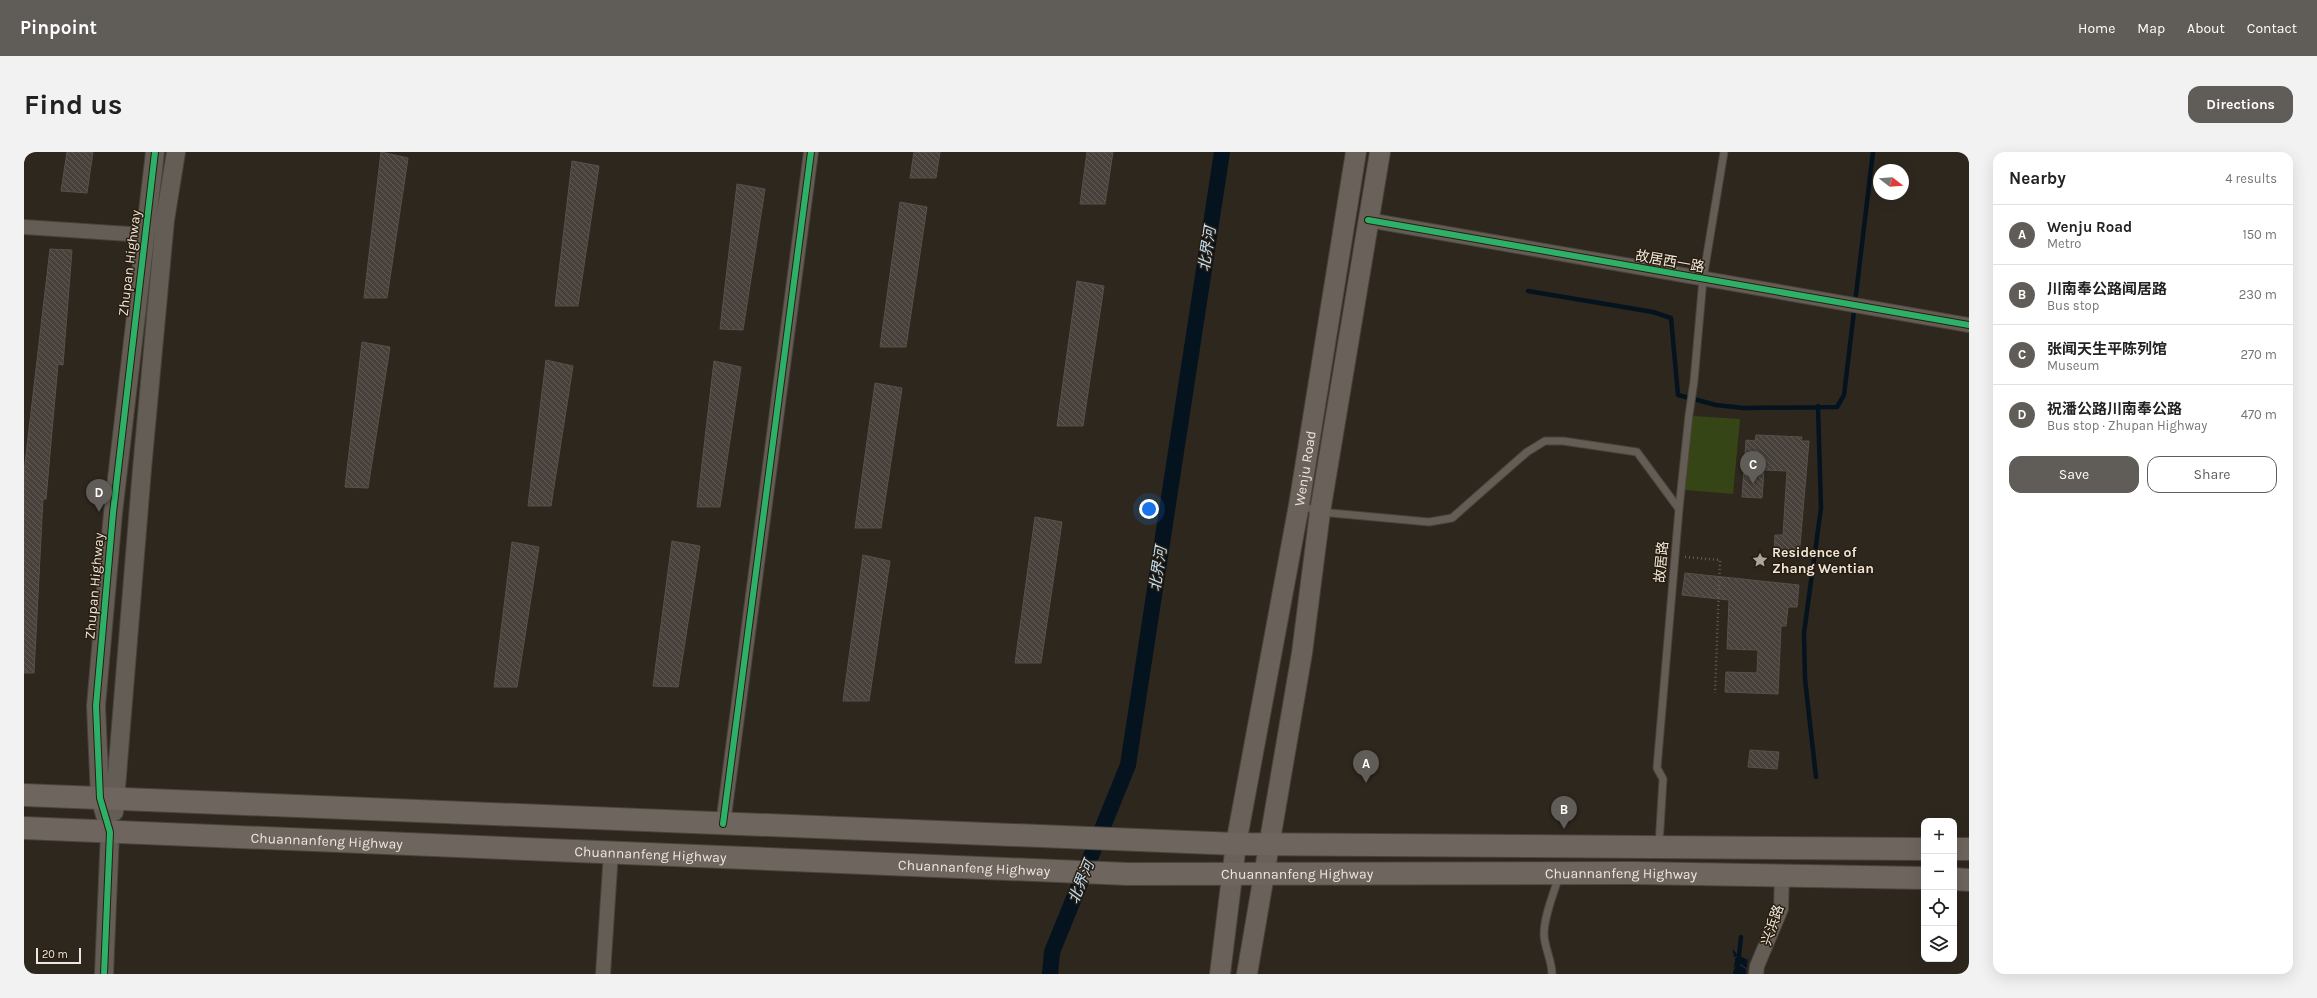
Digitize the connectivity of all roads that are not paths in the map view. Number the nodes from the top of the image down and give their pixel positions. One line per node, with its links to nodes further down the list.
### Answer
1 (155, 152): 9 (street, Zhupan Highway)
2 (176, 152): 16 (street)
3 (811, 152): 17 (street)
4 (1356, 152): 12 (main road, Wenju Road)
5 (1380, 152): 7 (main road)
6 (1724, 152): 10 (lane, 故居路)
7 (1368, 220): 10 (street, 故居西一路); 14 (main road)
8 (24, 227): 9 (street)
9 (144, 235): 16 (street, Zhupan Highway)
10 (1703, 280): 11 (street, 故居西一路); 13 (lane, 故居路)
11 (1969, 325)
12 (1299, 505): 14 (lane); 20 (main road, Wenju Road)
13 (1678, 510): 14 (lane); 22 (lane, 故居路)
14 (1320, 512): 21 (main road)
15 (24, 795): 16 (main road, Chuannanfeng Highway)
16 (108, 798): 17 (main road, Chuannanfeng Highway); 19 (street)
17 (723, 824): 20 (main road, Chuannanfeng Highway)
18 (24, 828): 19 (main road, Chuannanfeng Highway)
19 (110, 832): 26 (main road, Chuannanfeng Highway); 34 (street)
20 (1236, 844): 21 (main road, Chuannanfeng Highway); 27 (main road, Wenju Road)
21 (1271, 844): 22 (main road, Chuannanfeng Highway); 28 (main road)
22 (1659, 847): 23 (main road, Chuannanfeng Highway)
23 (1921, 849)
24 (1957, 849): 25 (main road)
25 (1969, 849)
26 (611, 852): 27 (main road, Chuannanfeng Highway); 35 (street)
27 (1234, 873): 28 (main road, Chuannanfeng Highway); 36 (main road, Wenju Road)
28 (1264, 873): 29 (main road, Chuannanfeng Highway); 37 (main road)
29 (1560, 873): 30 (main road, Chuannanfeng Highway); 38 (lane)
30 (1782, 875): 31 (main road, Chuannanfeng Highway); 39 (street, 兴浜路)
31 (1921, 878)
32 (1957, 879): 33 (main road)
33 (1969, 880)
34 (104, 974)
35 (603, 974)
36 (1220, 974)
37 (1247, 974)
38 (1552, 974)
39 (1756, 974)

